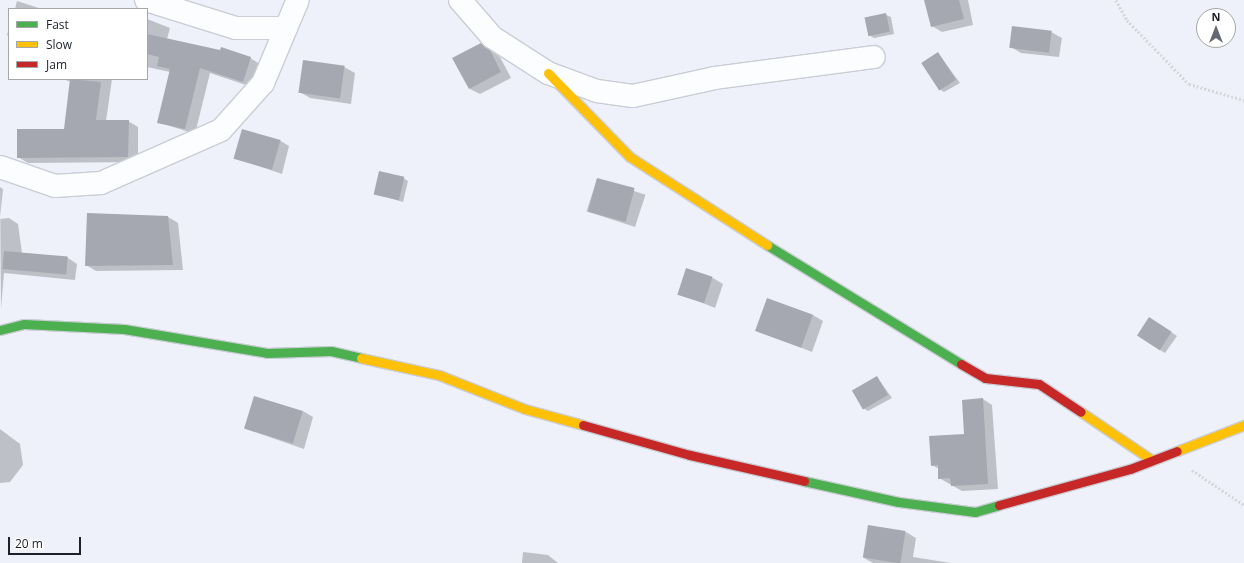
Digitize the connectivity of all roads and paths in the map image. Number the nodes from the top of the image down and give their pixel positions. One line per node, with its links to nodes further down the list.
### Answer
1 (146, 0): 5 (street)
2 (298, 0): 5 (street)
3 (460, 0): 7 (street)
4 (1116, 0): 8 (path)
5 (286, 28): 9 (street)
6 (874, 57): 7 (street)
7 (548, 73): 13 (street)
8 (1244, 100)
9 (0, 168)
10 (0, 330): 13 (street)
11 (1244, 425): 12 (street)
12 (1169, 454): 13 (street); 14 (path)
13 (1152, 460)
14 (1244, 505)

